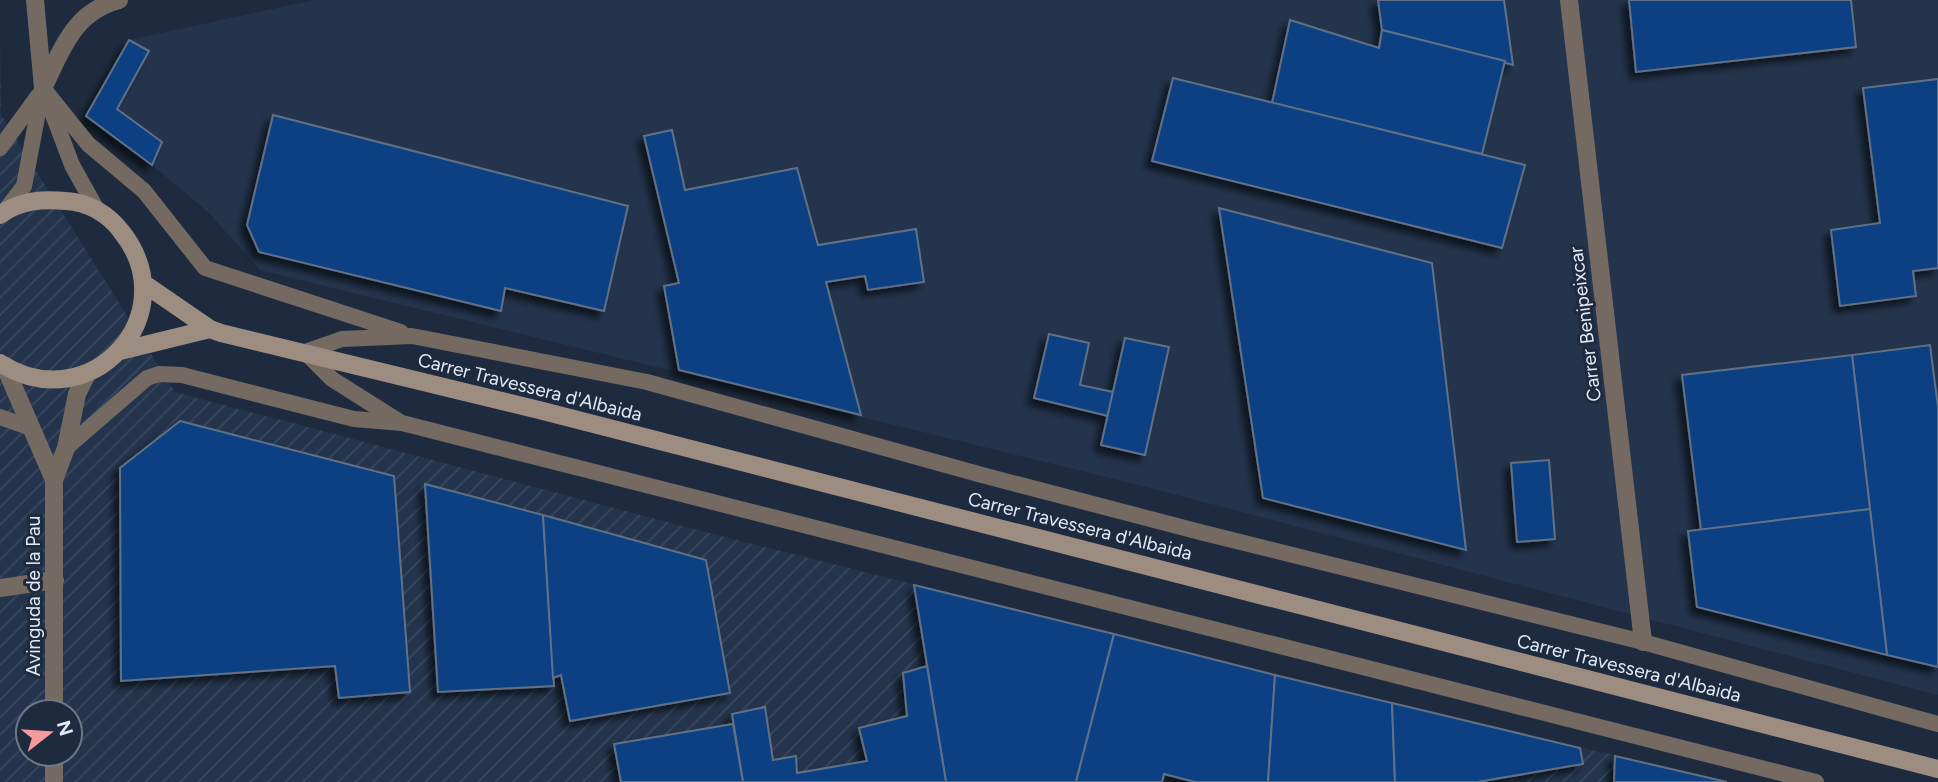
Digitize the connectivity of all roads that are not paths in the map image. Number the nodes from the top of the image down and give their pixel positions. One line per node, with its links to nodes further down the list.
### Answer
1 (35, 0): 4 (street)
2 (119, 0): 4 (street)
3 (1569, 0): 22 (street, Carrer Benipeixcar)
4 (43, 88): 5 (lane); 6 (lane); 7 (lane); 10 (lane)
5 (0, 148)
6 (97, 210): 7 (main road); 8 (main road)
7 (2, 213)
8 (143, 283): 9 (main road, Carrer Travessera d'Albaida); 11 (main road)
9 (209, 329): 11 (main road, Carrer Travessera d'Albaida); 12 (main road, Carrer Travessera d'Albaida)
10 (412, 336): 12 (lane); 22 (lane)
11 (120, 351): 14 (main road)
12 (304, 352): 16 (lane); 25 (main road, Carrer Travessera d'Albaida)
13 (3, 365): 14 (main road); 17 (street, Avinguda de la Pau)
14 (87, 374): 18 (street, Avinguda de la Pau)
15 (0, 418): 17 (lane)
16 (402, 423): 18 (lane); 26 (lane)
17 (31, 428): 19 (street, Avinguda de la Pau)
18 (66, 448): 19 (street, Avinguda de la Pau)
19 (54, 480): 20 (street, Avinguda de la Pau)
20 (55, 580): 21 (street); 23 (street, Avinguda de la Pau)
21 (0, 588)
22 (1643, 642): 24 (lane)
23 (54, 698)
24 (1938, 724)
25 (1938, 769)
26 (1816, 782)

